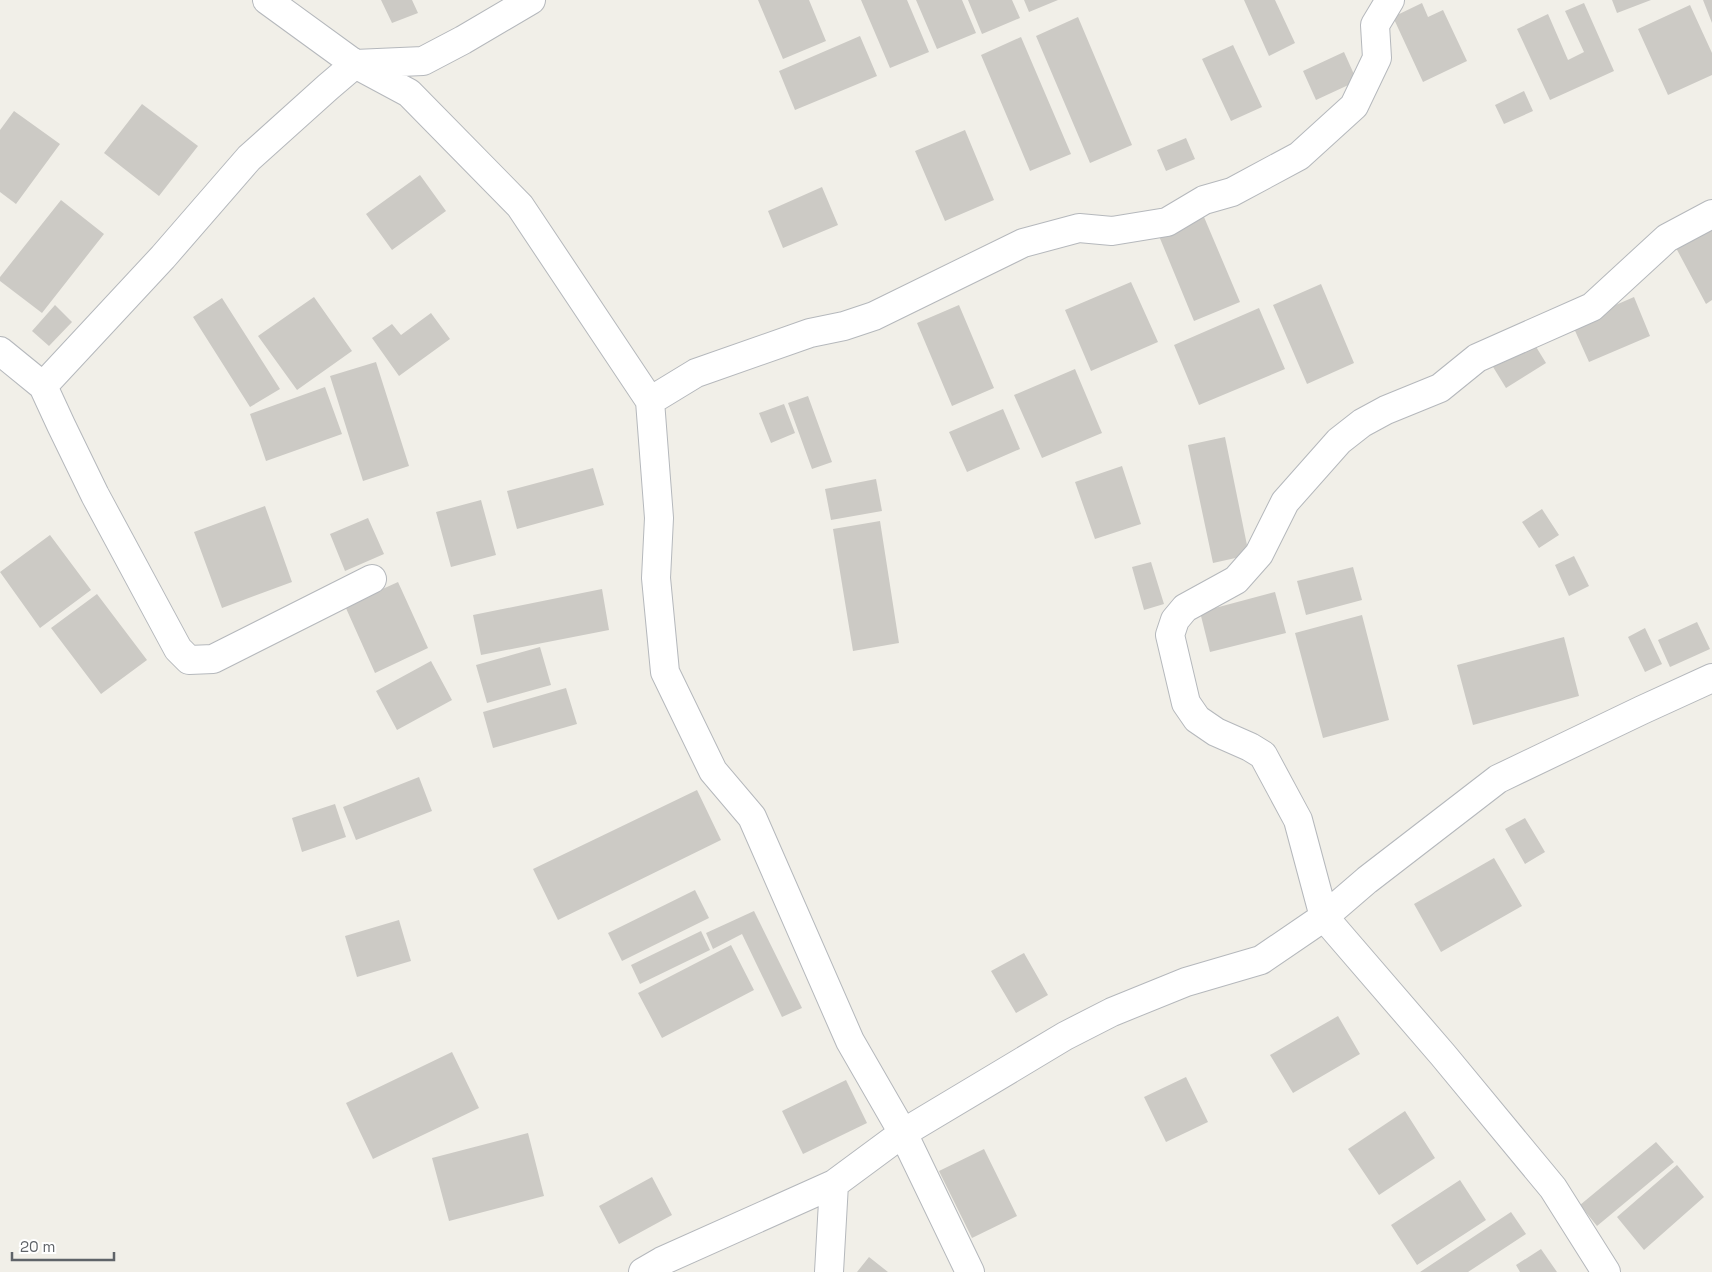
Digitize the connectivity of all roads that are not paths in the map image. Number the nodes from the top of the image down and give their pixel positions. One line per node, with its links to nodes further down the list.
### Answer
1 (267, 0): 4 (street)
2 (531, 0): 4 (street)
3 (1390, 0): 8 (street)
4 (355, 64): 7 (street); 8 (street)
5 (1712, 214): 11 (street)
6 (0, 351): 7 (street)
7 (44, 386): 9 (street)
8 (650, 401): 12 (street)
9 (372, 579)
10 (1712, 678): 11 (street)
11 (1324, 917): 12 (street); 17 (street)
12 (903, 1133): 13 (street); 16 (street)
13 (834, 1184): 14 (street); 15 (street)
14 (643, 1272)
15 (829, 1272)
16 (970, 1272)
17 (1606, 1272)

